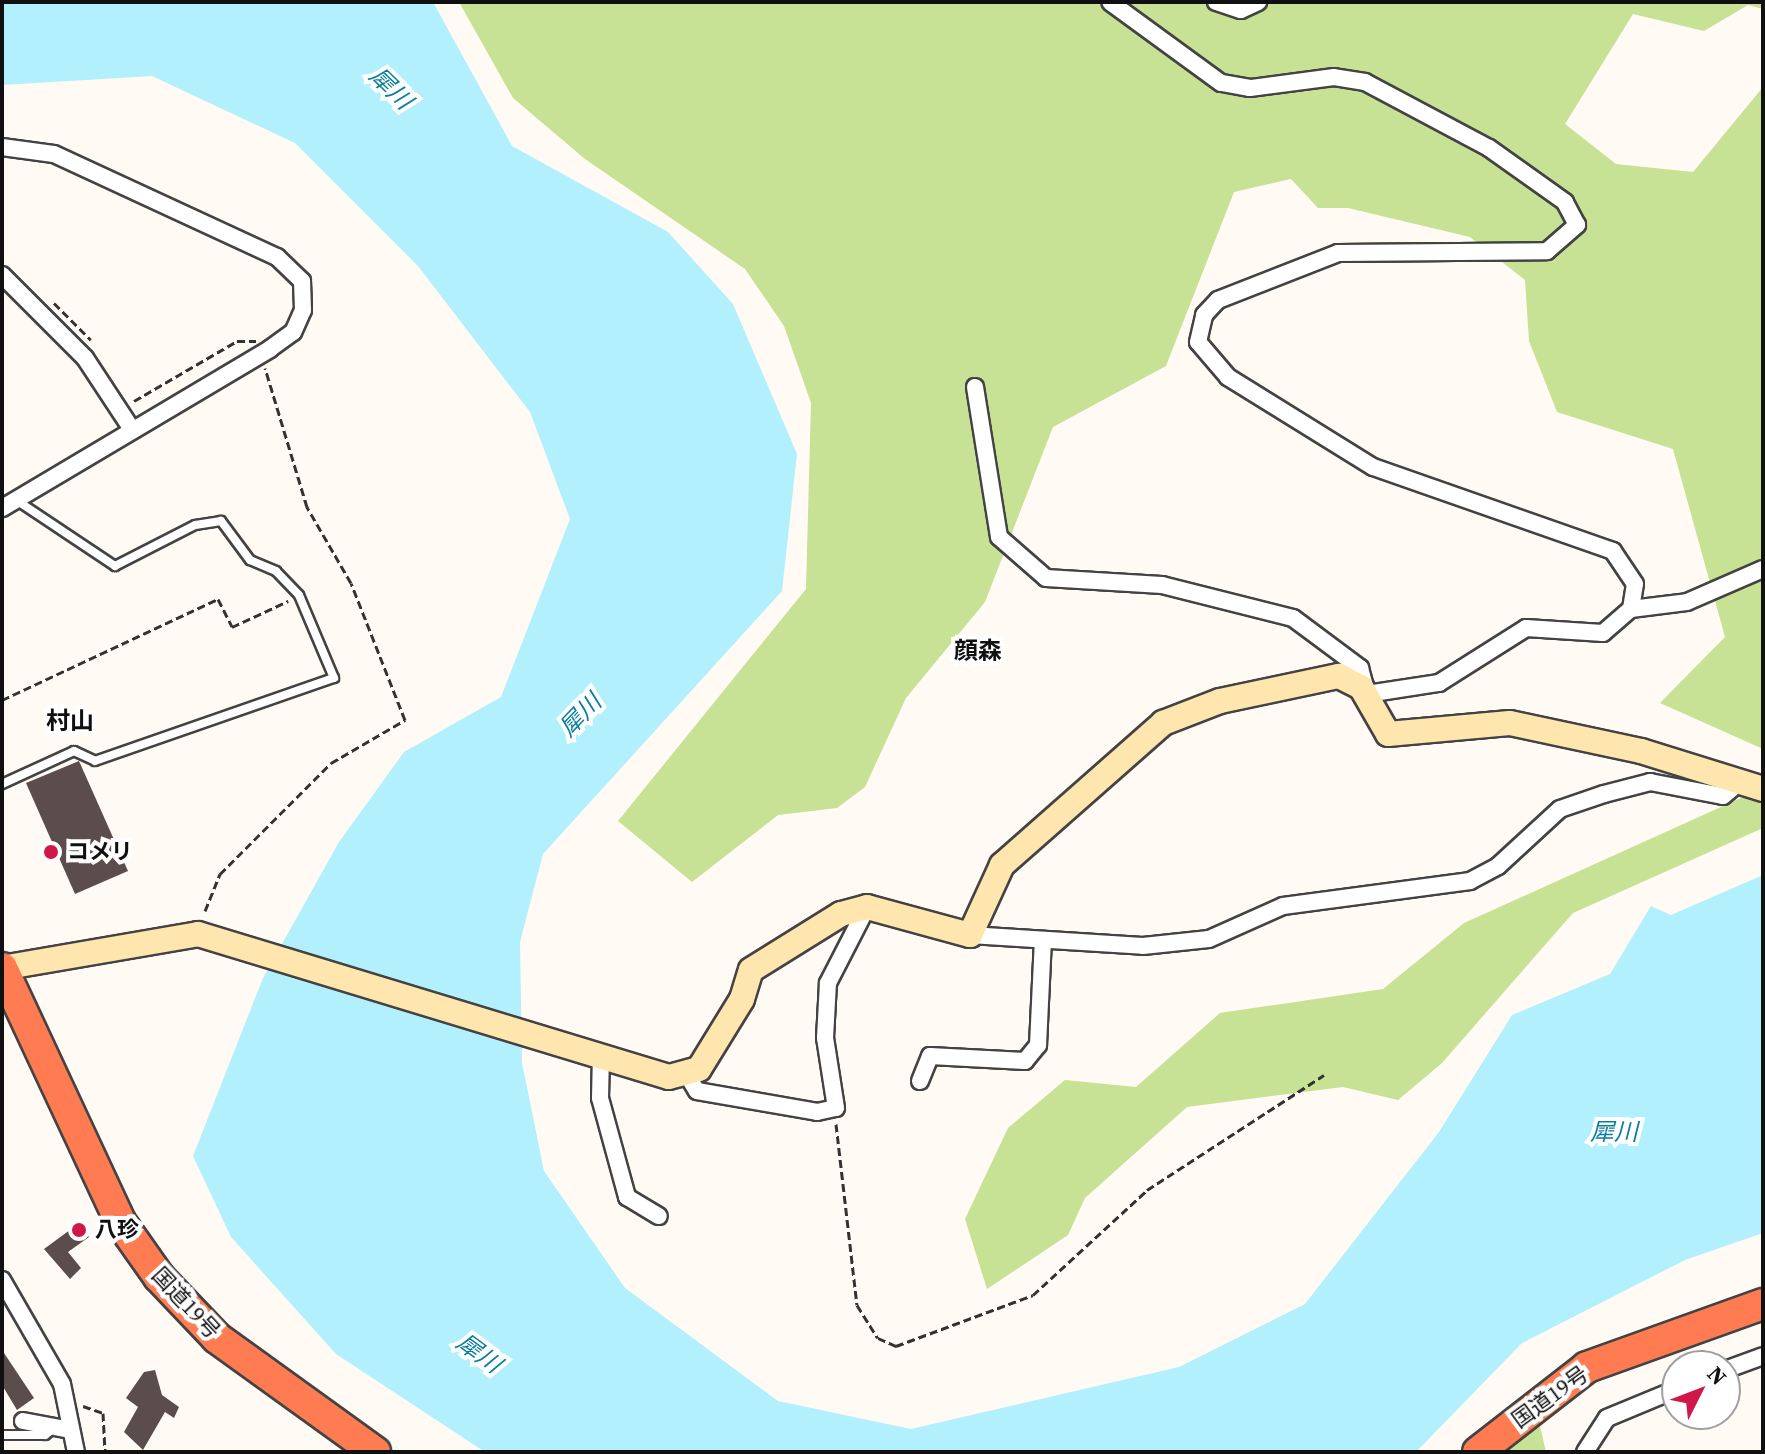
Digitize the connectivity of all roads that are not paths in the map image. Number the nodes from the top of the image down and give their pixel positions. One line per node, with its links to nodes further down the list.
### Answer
1 (1110, 2): 10 (street)
2 (1216, 2): 3 (street)
3 (1258, 2)
4 (2, 147): 7 (street)
5 (2, 275): 7 (street)
6 (975, 387): 11 (street)
7 (131, 428): 8 (street)
8 (9, 504): 12 (lane)
9 (1763, 569): 10 (street)
10 (1631, 609): 11 (street)
11 (1367, 694): 13 (street); 15 (street)
12 (2, 784)
13 (1752, 785): 16 (street)
14 (867, 907): 15 (street); 19 (street); 19 (street)
15 (970, 935): 16 (street)
16 (1043, 940): 20 (street)
17 (2, 968): 18 (street); 31 (highway, 国道19号)
18 (601, 1054): 19 (street); 21 (street)
19 (686, 1073)
20 (920, 1081)
21 (659, 1216)
22 (2, 1280): 28 (street)
23 (1763, 1304): 32 (highway, 国道19号)
24 (1763, 1356): 25 (street)
25 (1741, 1364)
26 (1661, 1396): 33 (street)
27 (23, 1421): 28 (street)
28 (63, 1429): 29 (lane); 30 (street)
29 (2, 1435)
30 (76, 1452)
31 (375, 1452)
32 (1478, 1452)
33 (1585, 1452)

